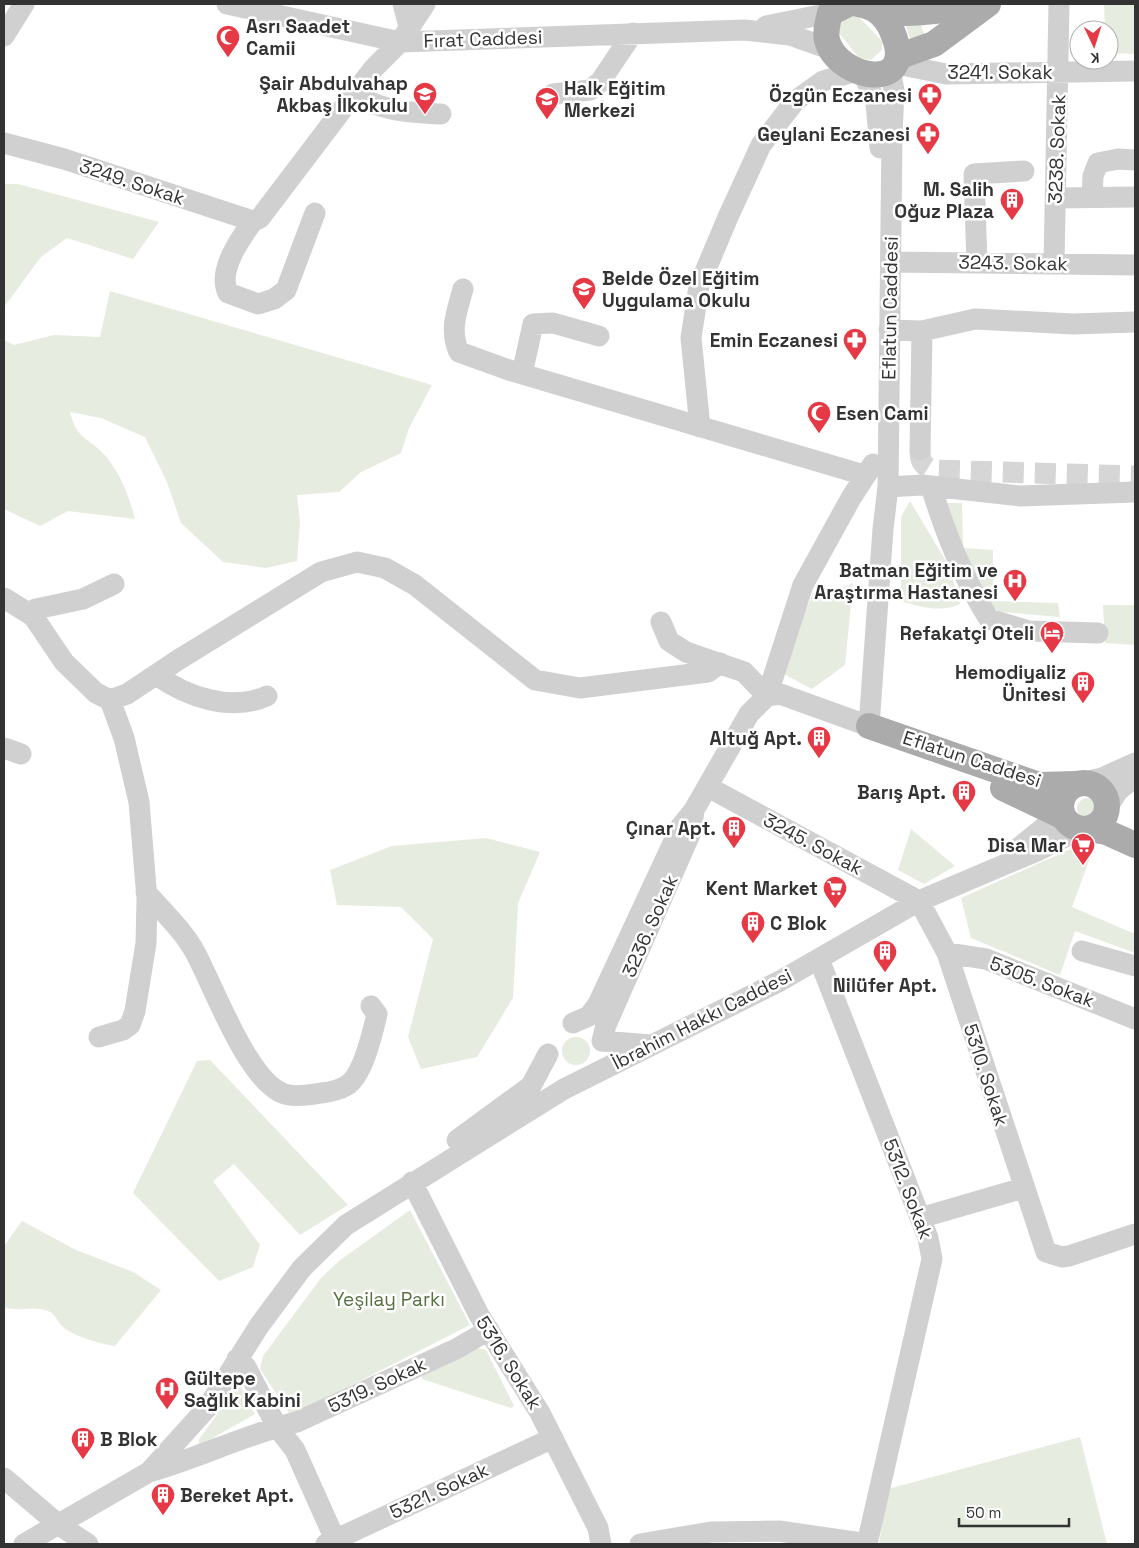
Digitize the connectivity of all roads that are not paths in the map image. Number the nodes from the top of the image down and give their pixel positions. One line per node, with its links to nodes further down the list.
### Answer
1 (24, 4): 11 (street)
2 (227, 4): 12 (street, Fırat Caddesi)
3 (403, 4): 12 (street)
4 (425, 4): 12 (street)
5 (962, 4): 8 (main road)
6 (988, 4): 14 (main road)
7 (1060, 4): 17 (street, 3238. Sokak)
8 (858, 7): 9 (street); 13 (main road); 14 (main road)
9 (744, 30): 10 (street, Fırat Caddesi); 13 (street)
10 (633, 33): 12 (street, Fırat Caddesi); 19 (street)
11 (4, 36)
12 (405, 36): 18 (street)
13 (830, 49): 16 (main road)
14 (895, 63): 16 (main road); 17 (street, 3241. Sokak); 29 (street, Eflatun Caddesi)
15 (1135, 71): 17 (street, 3241. Sokak)
16 (860, 72): 39 (street); 41 (street, Eflatun Caddesi)
17 (1060, 72): 24 (street, 3238. Sokak)
18 (354, 94): 20 (street); 28 (street)
19 (553, 94)
20 (441, 114)
21 (4, 143): 28 (street, 3249. Sokak)
22 (1135, 160): 25 (street)
23 (1024, 171): 30 (street)
24 (1056, 198): 25 (street); 31 (street, 3238. Sokak)
25 (1092, 198): 26 (street)
26 (1135, 198)
27 (315, 213): 28 (street)
28 (256, 219)
29 (891, 262): 30 (street, 3243. Sokak); 35 (street, Eflatun Caddesi)
30 (977, 263): 31 (street, 3243. Sokak)
31 (1054, 264): 32 (street, 3243. Sokak)
32 (1135, 266)
33 (463, 289): 38 (street)
34 (1135, 322): 36 (street)
35 (889, 330): 36 (street); 43 (street, Eflatun Caddesi)
36 (922, 331): 40 (street)
37 (599, 336): 38 (street)
38 (517, 372): 39 (street)
39 (700, 427): 41 (street)
40 (920, 450)
41 (870, 468): 43 (street); 45 (street)
42 (931, 486): 43 (street); 44 (street); 51 (street)
43 (888, 487): 46 (street, Eflatun Caddesi)
44 (1135, 492)
45 (851, 498): 46 (street); 55 (street)
46 (883, 529): 57 (street, Eflatun Caddesi)
47 (114, 584): 49 (street)
48 (4, 598): 49 (street)
49 (28, 613): 56 (street)
50 (661, 622): 52 (street)
51 (1098, 634)
52 (720, 663): 53 (street); 55 (street)
53 (156, 674): 54 (street); 56 (street)
54 (267, 696)
55 (766, 696): 57 (street); 61 (street, 3236. Sokak)
56 (110, 700): 67 (street)
57 (869, 726): 60 (main road, Eflatun Caddesi); 64 (main road, Eflatun Caddesi)
58 (1135, 763): 60 (street)
59 (1135, 777): 62 (street)
60 (1080, 783): 62 (main road); 64 (main road)
61 (708, 788): 63 (street, 3236. Sokak); 68 (street, 3245. Sokak)
62 (1108, 806): 64 (main road); 65 (main road)
63 (694, 810): 75 (street, 3236. Sokak); 77 (street, 3236. Sokak)
64 (1078, 825): 66 (main road, Eflatun Caddesi); 68 (street, İbrahim Hakkı Caddesi)
65 (1135, 826)
66 (1135, 845)
67 (146, 892): 73 (street); 76 (street)
68 (919, 901): 70 (street, 5310. Sokak); 71 (street, İbrahim Hakkı Caddesi)
69 (1082, 951): 72 (street)
70 (947, 953): 74 (street, 5305. Sokak); 81 (street, 5310. Sokak)
71 (819, 959): 78 (street, İbrahim Hakkı Caddesi); 82 (street, 5312. Sokak)
72 (1135, 966)
73 (371, 1006)
74 (1135, 1019)
75 (557, 1036): 77 (street); 79 (street); 80 (street, İbrahim Hakkı Caddesi)
76 (99, 1037)
77 (602, 1041): 78 (street); 79 (street)
78 (653, 1045): 79 (street, İbrahim Hakkı Caddesi)
79 (592, 1074): 80 (street, İbrahim Hakkı Caddesi)
80 (412, 1182): 84 (street, 5316. Sokak); 85 (street, İbrahim Hakkı Caddesi)
81 (1023, 1188): 82 (street); 83 (street, 5310. Sokak)
82 (920, 1218): 100 (street, 5312. Sokak)
83 (1135, 1234)
84 (489, 1330): 86 (street, 5319. Sokak); 87 (street, 5316. Sokak)
85 (237, 1359): 86 (street); 88 (street, İbrahim Hakkı Caddesi)
86 (277, 1427): 88 (street, 5319. Sokak); 93 (street)
87 (553, 1438): 93 (street, 5321. Sokak); 97 (street, 5316. Sokak)
88 (149, 1472): 90 (street, İbrahim Hakkı Caddesi)
89 (4, 1478): 91 (street)
90 (101, 1500): 91 (street, İbrahim Hakkı Caddesi); 96 (street)
91 (59, 1525): 94 (street, İbrahim Hakkı Caddesi); 95 (street)
92 (736, 1538): 98 (street); 99 (street)
93 (332, 1543)
94 (24, 1544)
95 (88, 1544)
96 (94, 1544)
97 (601, 1544)
98 (640, 1544)
99 (859, 1544)
100 (867, 1544)

